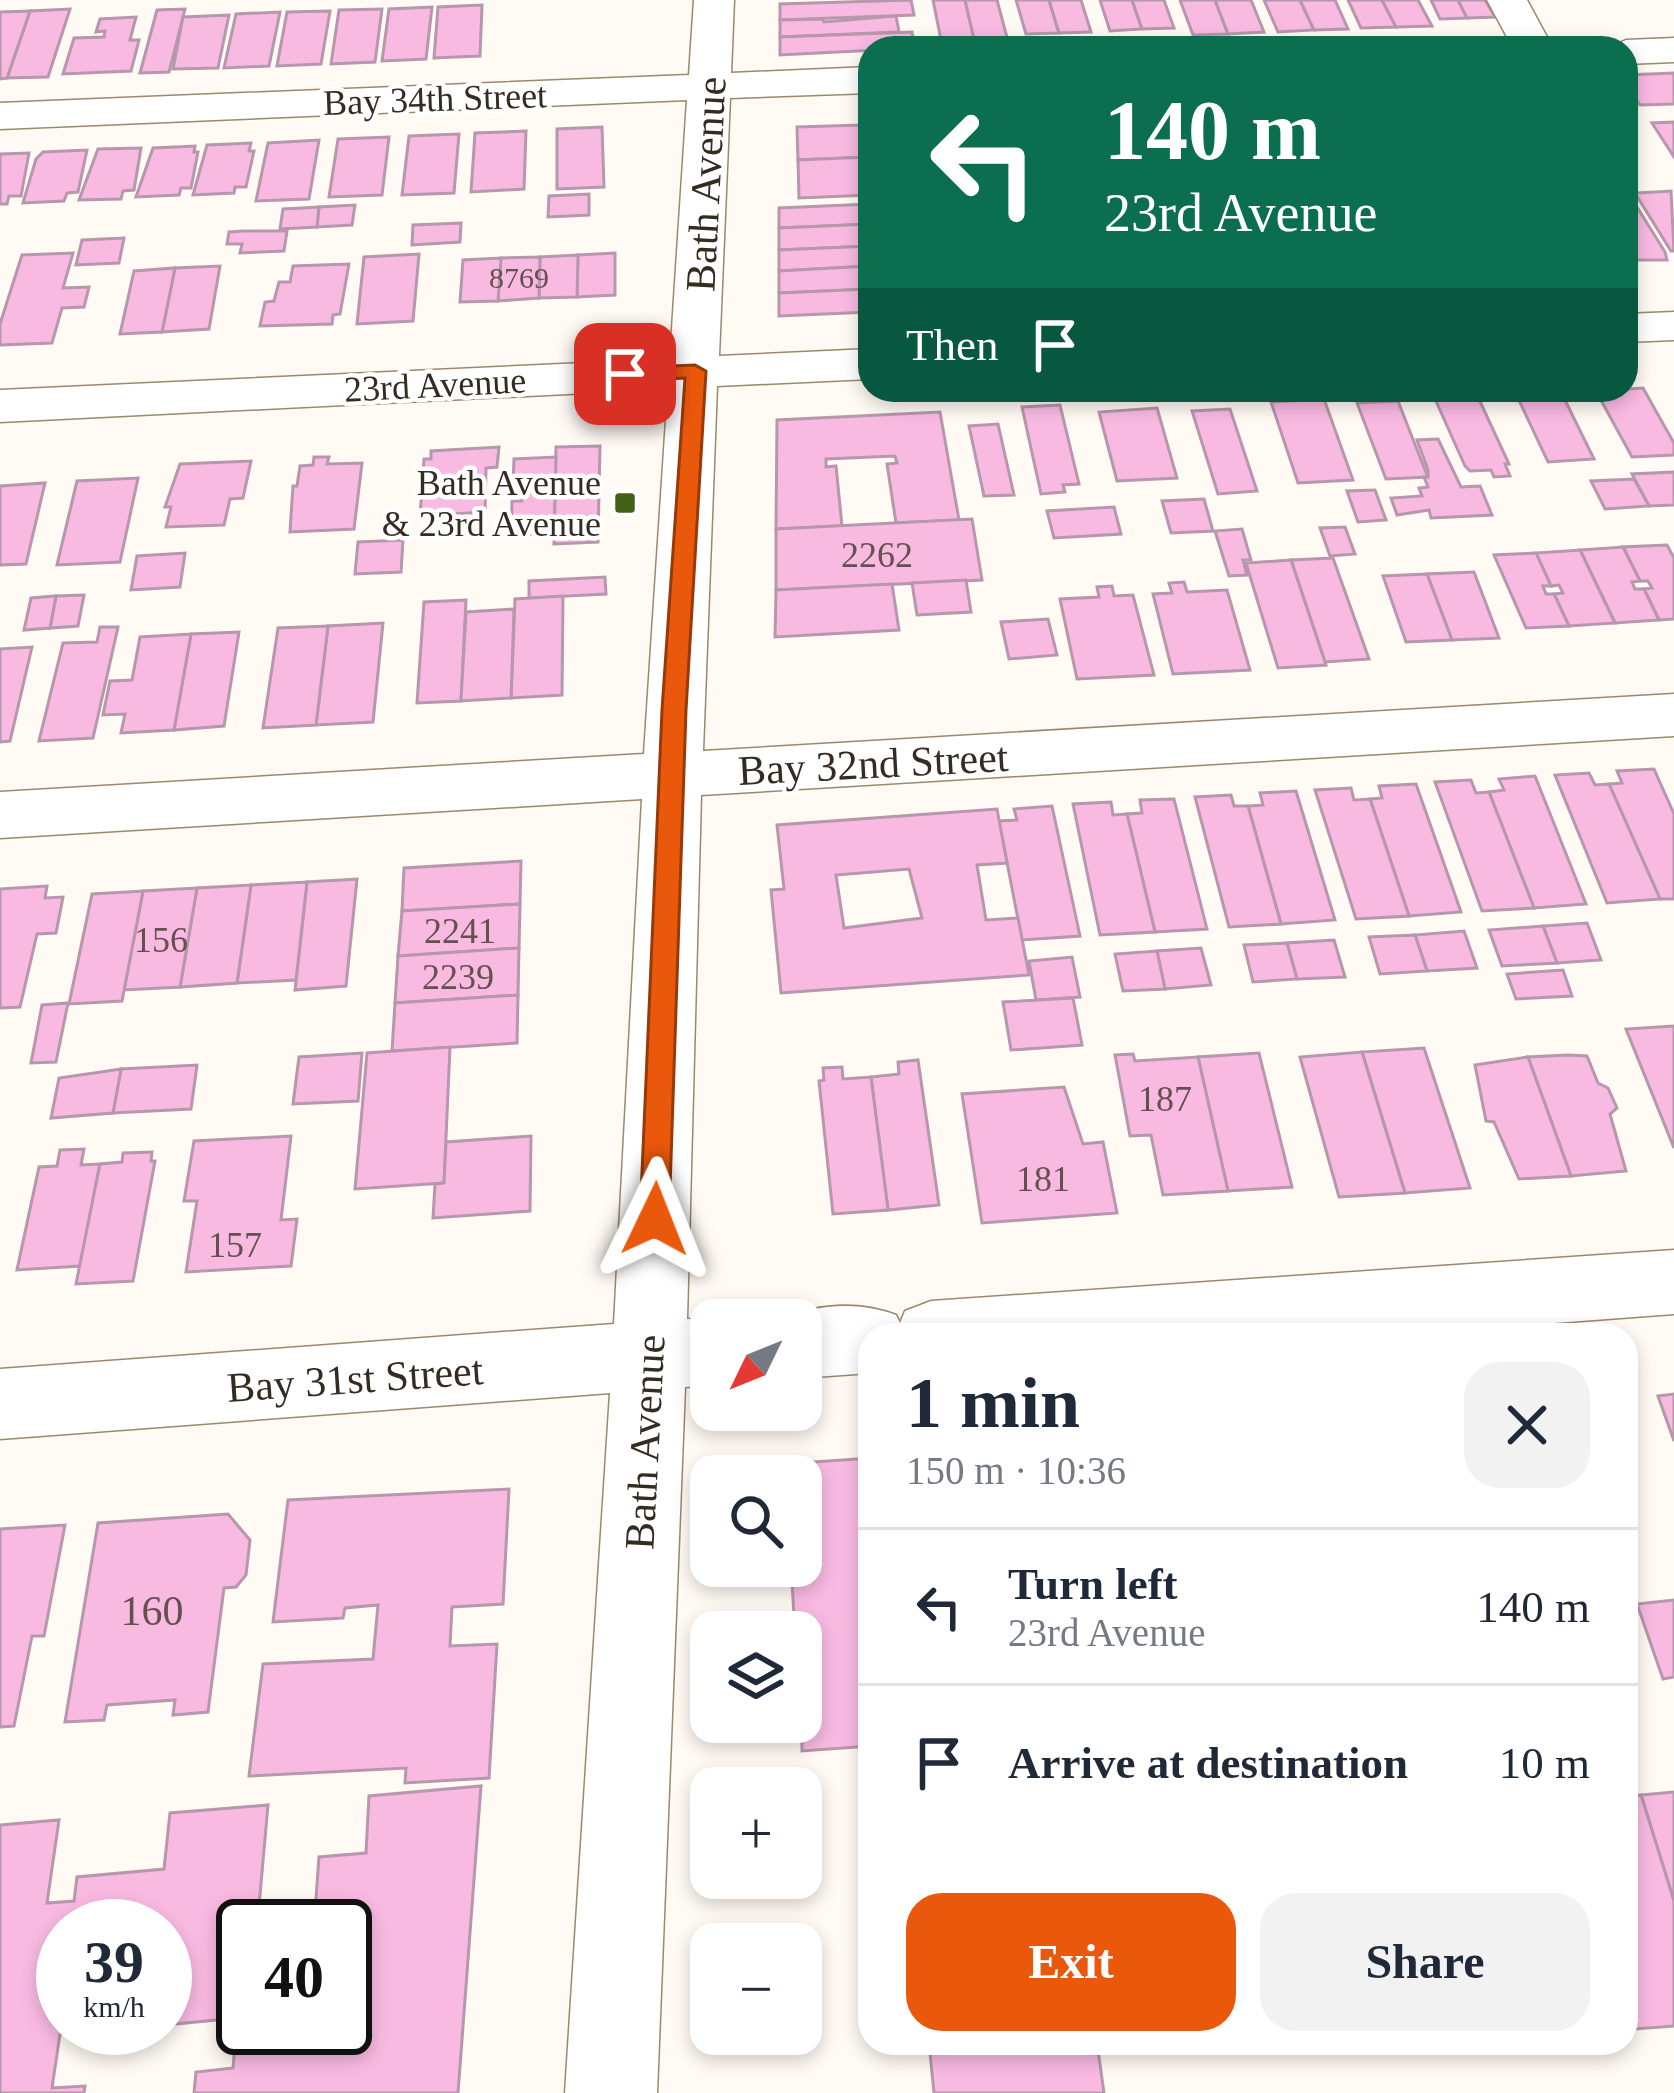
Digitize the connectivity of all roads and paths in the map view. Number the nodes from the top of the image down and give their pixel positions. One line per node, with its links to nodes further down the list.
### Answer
1 (714, 0): 7 (street, Bath Avenue)
2 (1507, 0): 3 (street)
3 (1526, 36)
4 (1674, 50): 5 (street)
5 (1638, 52)
6 (858, 80): 7 (street, Bay 34th Street)
7 (710, 86): 8 (street, Bay 34th Street); 10 (street, Bath Avenue)
8 (0, 116)
9 (858, 364): 10 (street, 23rd Avenue)
10 (695, 371): 11 (street, 23rd Avenue); 13 (street, Bath Avenue)
11 (0, 406)
12 (1674, 716): 13 (street, Bay 32nd Street)
13 (673, 775): 14 (street, Bay 32nd Street); 19 (street, Bath Avenue)
14 (0, 815)
15 (1674, 1282): 16 (street)
16 (1099, 1323)
17 (858, 1340): 18 (street)
18 (822, 1342)
19 (680, 1353): 20 (street, Bay 31st Street); 21 (street, Bath Avenue)
20 (0, 1404)
21 (611, 2093)

